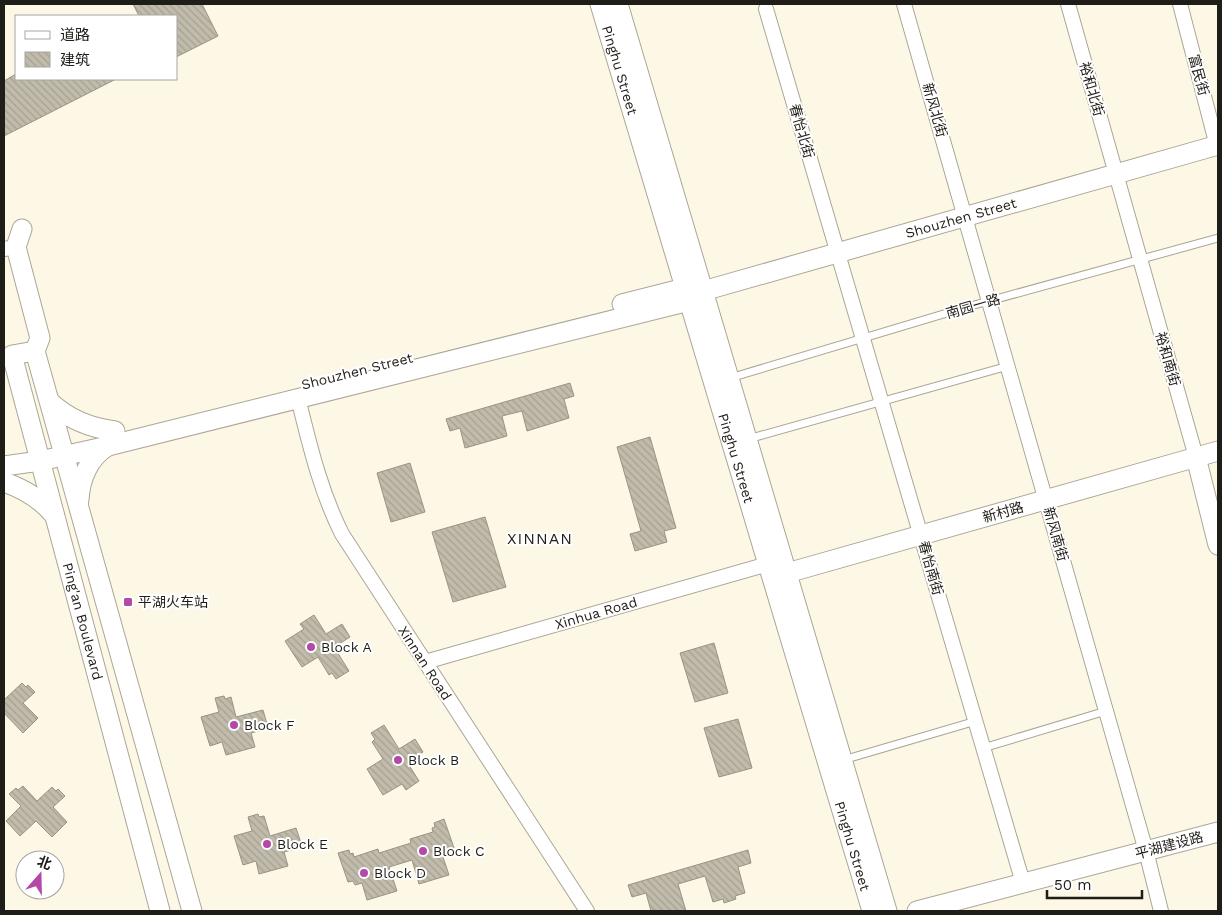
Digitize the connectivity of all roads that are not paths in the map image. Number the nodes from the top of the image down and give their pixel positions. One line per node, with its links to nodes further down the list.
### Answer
1 (600, 4): 15 (street, Pinghu Street)
2 (618, 4): 15 (street, Pinghu Street)
3 (904, 4): 9 (street, 新风北街)
4 (1068, 4): 8 (street, 裕和北街)
5 (1180, 4): 7 (street, 富民街)
6 (766, 8): 13 (street, 春怡北街)
7 (1218, 145): 8 (street, Shouzhen Street)
8 (1116, 174): 9 (street, Shouzhen Street); 14 (street, 裕和南街)
9 (965, 217): 13 (street, Shouzhen Street); 16 (street, 新风南街)
10 (22, 229): 12 (street)
11 (1218, 238): 14 (lane, 南园一路)
12 (10, 248): 18 (street, Ping'an Boulevard)
13 (838, 253): 15 (street, Shouzhen Street); 17 (street, 春怡南街)
14 (1140, 260): 16 (lane, 南园一路); 29 (street, 裕和南街)
15 (693, 293): 20 (street, Pinghu Street); 21 (street, Shouzhen Street); 24 (street, Shouzhen Street); 37 (street, Pinghu Street)
16 (989, 301): 17 (lane, 南园一路); 19 (street, 新风南街)
17 (863, 338): 20 (lane, 南园一路); 23 (street, 春怡南街)
18 (35, 350): 22 (street, Ping'an Boulevard); 28 (street, Ping'an Boulevard)
19 (1008, 366): 23 (lane); 32 (street, 新风南街)
20 (729, 378): 25 (street, Pinghu Street)
21 (298, 398): 24 (street, Shouzhen Street); 39 (street, Xinnan Road)
22 (50, 402): 24 (street); 26 (street, Ping'an Boulevard)
23 (882, 402): 25 (lane); 35 (street, 春怡南街)
24 (112, 438): 26 (street, Shouzhen Street); 33 (street)
25 (747, 439): 38 (street, Pinghu Street)
26 (63, 450): 28 (street, Shouzhen Street); 33 (street, Ping'an Boulevard)
27 (1218, 451): 29 (street, 新村路)
28 (39, 456): 30 (street, Shouzhen Street); 34 (street, Ping'an Boulevard)
29 (1196, 457): 32 (street, 新村路); 36 (street, 裕和南街)
30 (8, 465)
31 (4, 482): 34 (street)
32 (1046, 500): 35 (street, 新村路); 40 (street, 新风南街)
33 (78, 504): 48 (street, Ping'an Boulevard)
34 (55, 517): 47 (street, Ping'an Boulevard)
35 (921, 535): 38 (street, 新村路); 41 (street, 春怡南街)
36 (1218, 546)
37 (768, 564): 39 (street, Xinhua Road); 50 (street, Pinghu Street)
38 (787, 573): 43 (street, Pinghu Street)
39 (425, 662): 49 (street, Xinnan Road)
40 (1106, 711): 42 (lane); 45 (street, 新风南街)
41 (976, 721): 42 (street, 春怡南街); 43 (lane)
42 (983, 748): 46 (street, 春怡南街)
43 (843, 760): 50 (street, Pinghu Street)
44 (1218, 832): 45 (street, 平湖建设路)
45 (1146, 851): 46 (street, 平湖建设路); 52 (street, 新风南街)
46 (1023, 883): 51 (street, 平湖建设路)
47 (160, 911)
48 (192, 911)
49 (587, 911)
50 (874, 911)
51 (917, 911)
52 (1161, 911)

